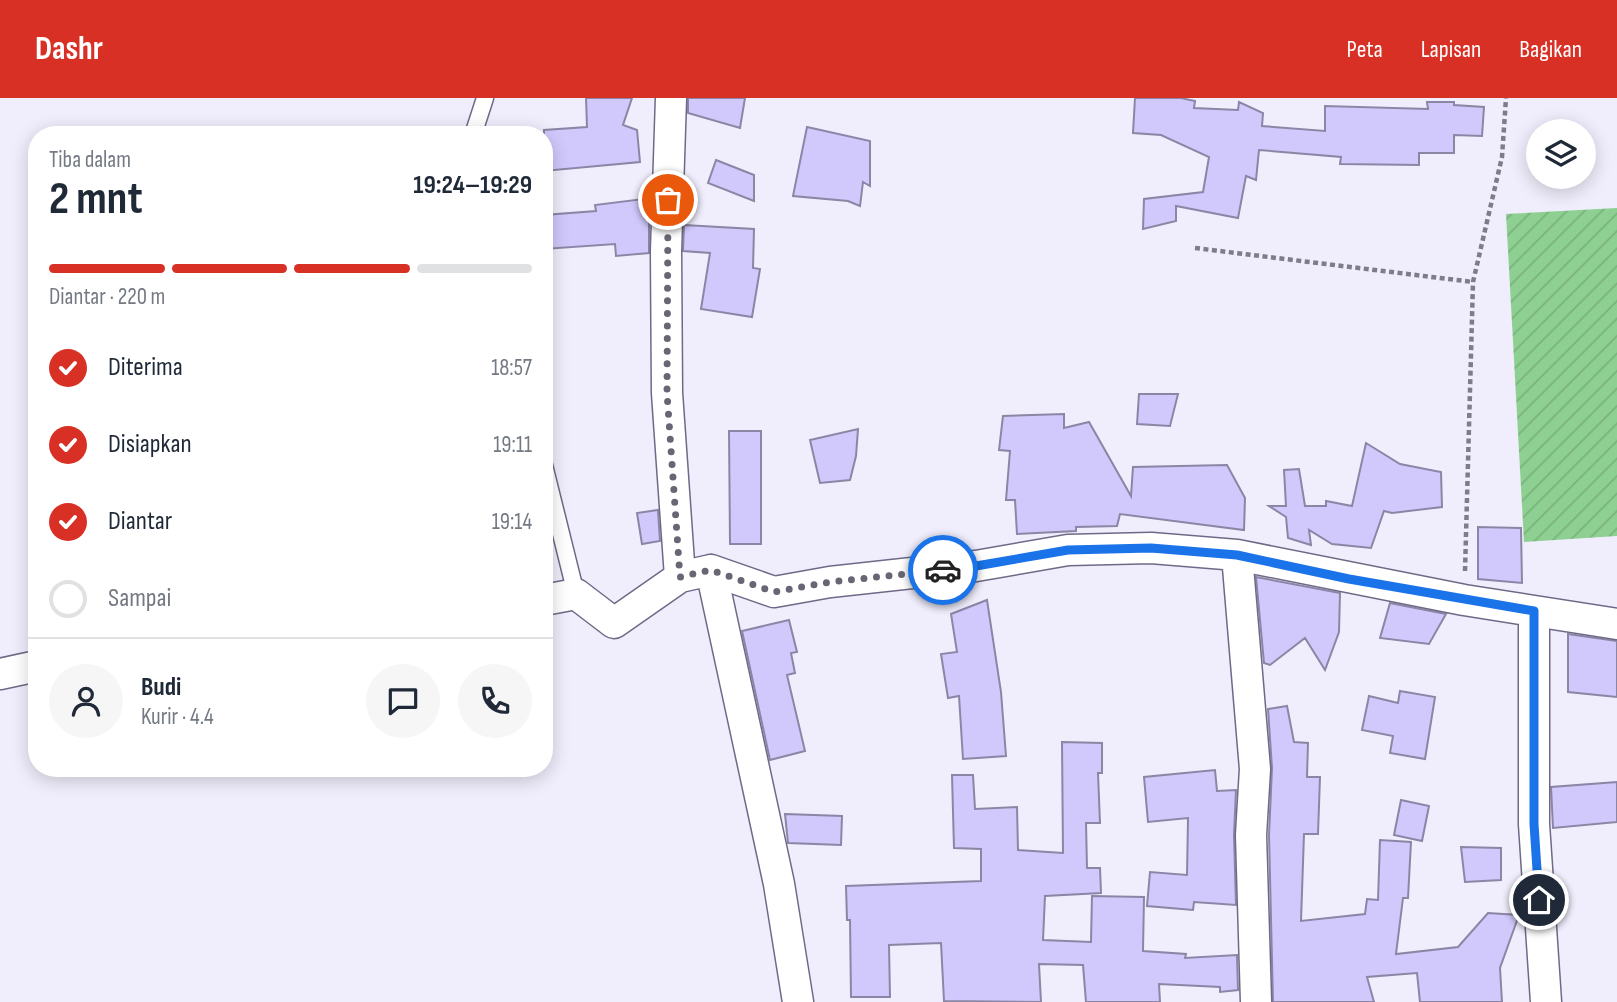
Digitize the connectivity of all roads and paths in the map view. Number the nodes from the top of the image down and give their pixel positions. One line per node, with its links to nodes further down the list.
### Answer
1 (485, 98): 4 (lane)
2 (671, 98): 10 (street)
3 (1506, 98): 6 (path)
4 (476, 126)
5 (1195, 248): 6 (path)
6 (1473, 282): 13 (path)
7 (553, 501): 11 (lane)
8 (1237, 555): 9 (street); 13 (street); 19 (street)
9 (711, 570): 10 (street); 18 (street)
10 (680, 577): 11 (street)
11 (576, 594): 12 (street)
12 (553, 598)
13 (1464, 600): 14 (street)
14 (1534, 611): 15 (street); 20 (street)
15 (1617, 624)
16 (28, 668): 17 (street)
17 (0, 674)
18 (798, 1002)
19 (1256, 1002)
20 (1546, 1002)

